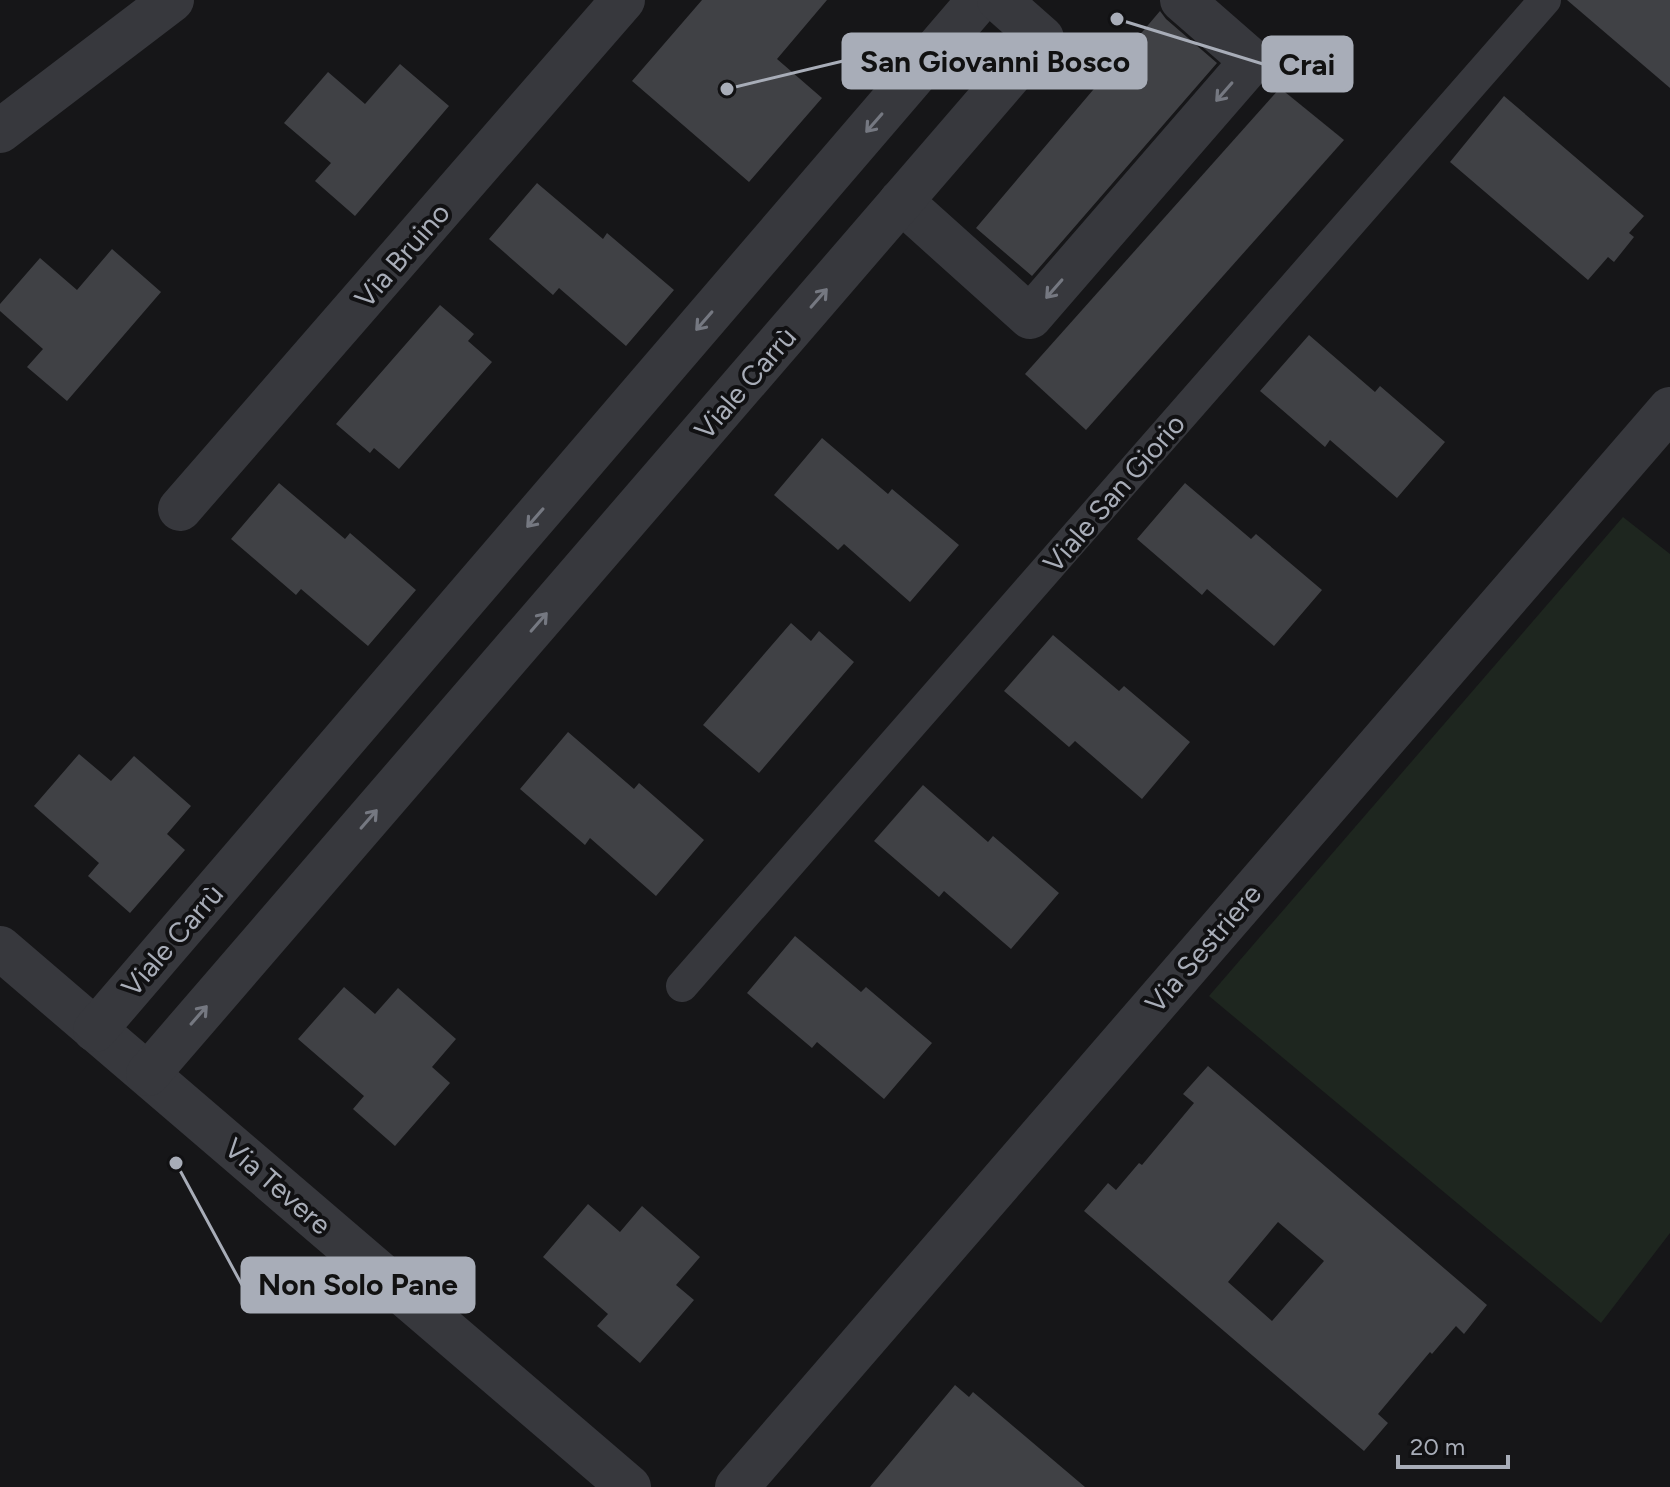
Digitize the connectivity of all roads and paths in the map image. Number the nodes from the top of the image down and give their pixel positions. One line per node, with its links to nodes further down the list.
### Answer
1 (172, 0): 7 (street)
2 (623, 0): 10 (street, Via Bruino)
3 (979, 0): 11 (street, Viale Carrù, one-way to 11)
4 (999, 0): 8 (street, Viale Carrù)
5 (1182, 0): 8 (street, one-way to 8)
6 (1545, 0): 16 (street, Viale San Giorio)
7 (0, 131)
8 (901, 201): 12 (street, Viale Carrù, one-way to 8)
9 (1670, 409): 20 (street, Via Sestriere)
10 (180, 509)
11 (357, 725): 12 (street); 13 (street, Viale Carrù)
12 (410, 771): 14 (street, Viale Carrù, one-way to 12)
13 (249, 851): 14 (street); 17 (street, Viale Carrù)
14 (301, 898): 18 (street, Viale Carrù, one-way to 14)
15 (0, 948): 17 (street, Via Tevere)
16 (682, 986)
17 (95, 1030): 18 (street, Via Tevere)
18 (148, 1074): 19 (street, Via Tevere)
19 (629, 1487)
20 (737, 1487)

